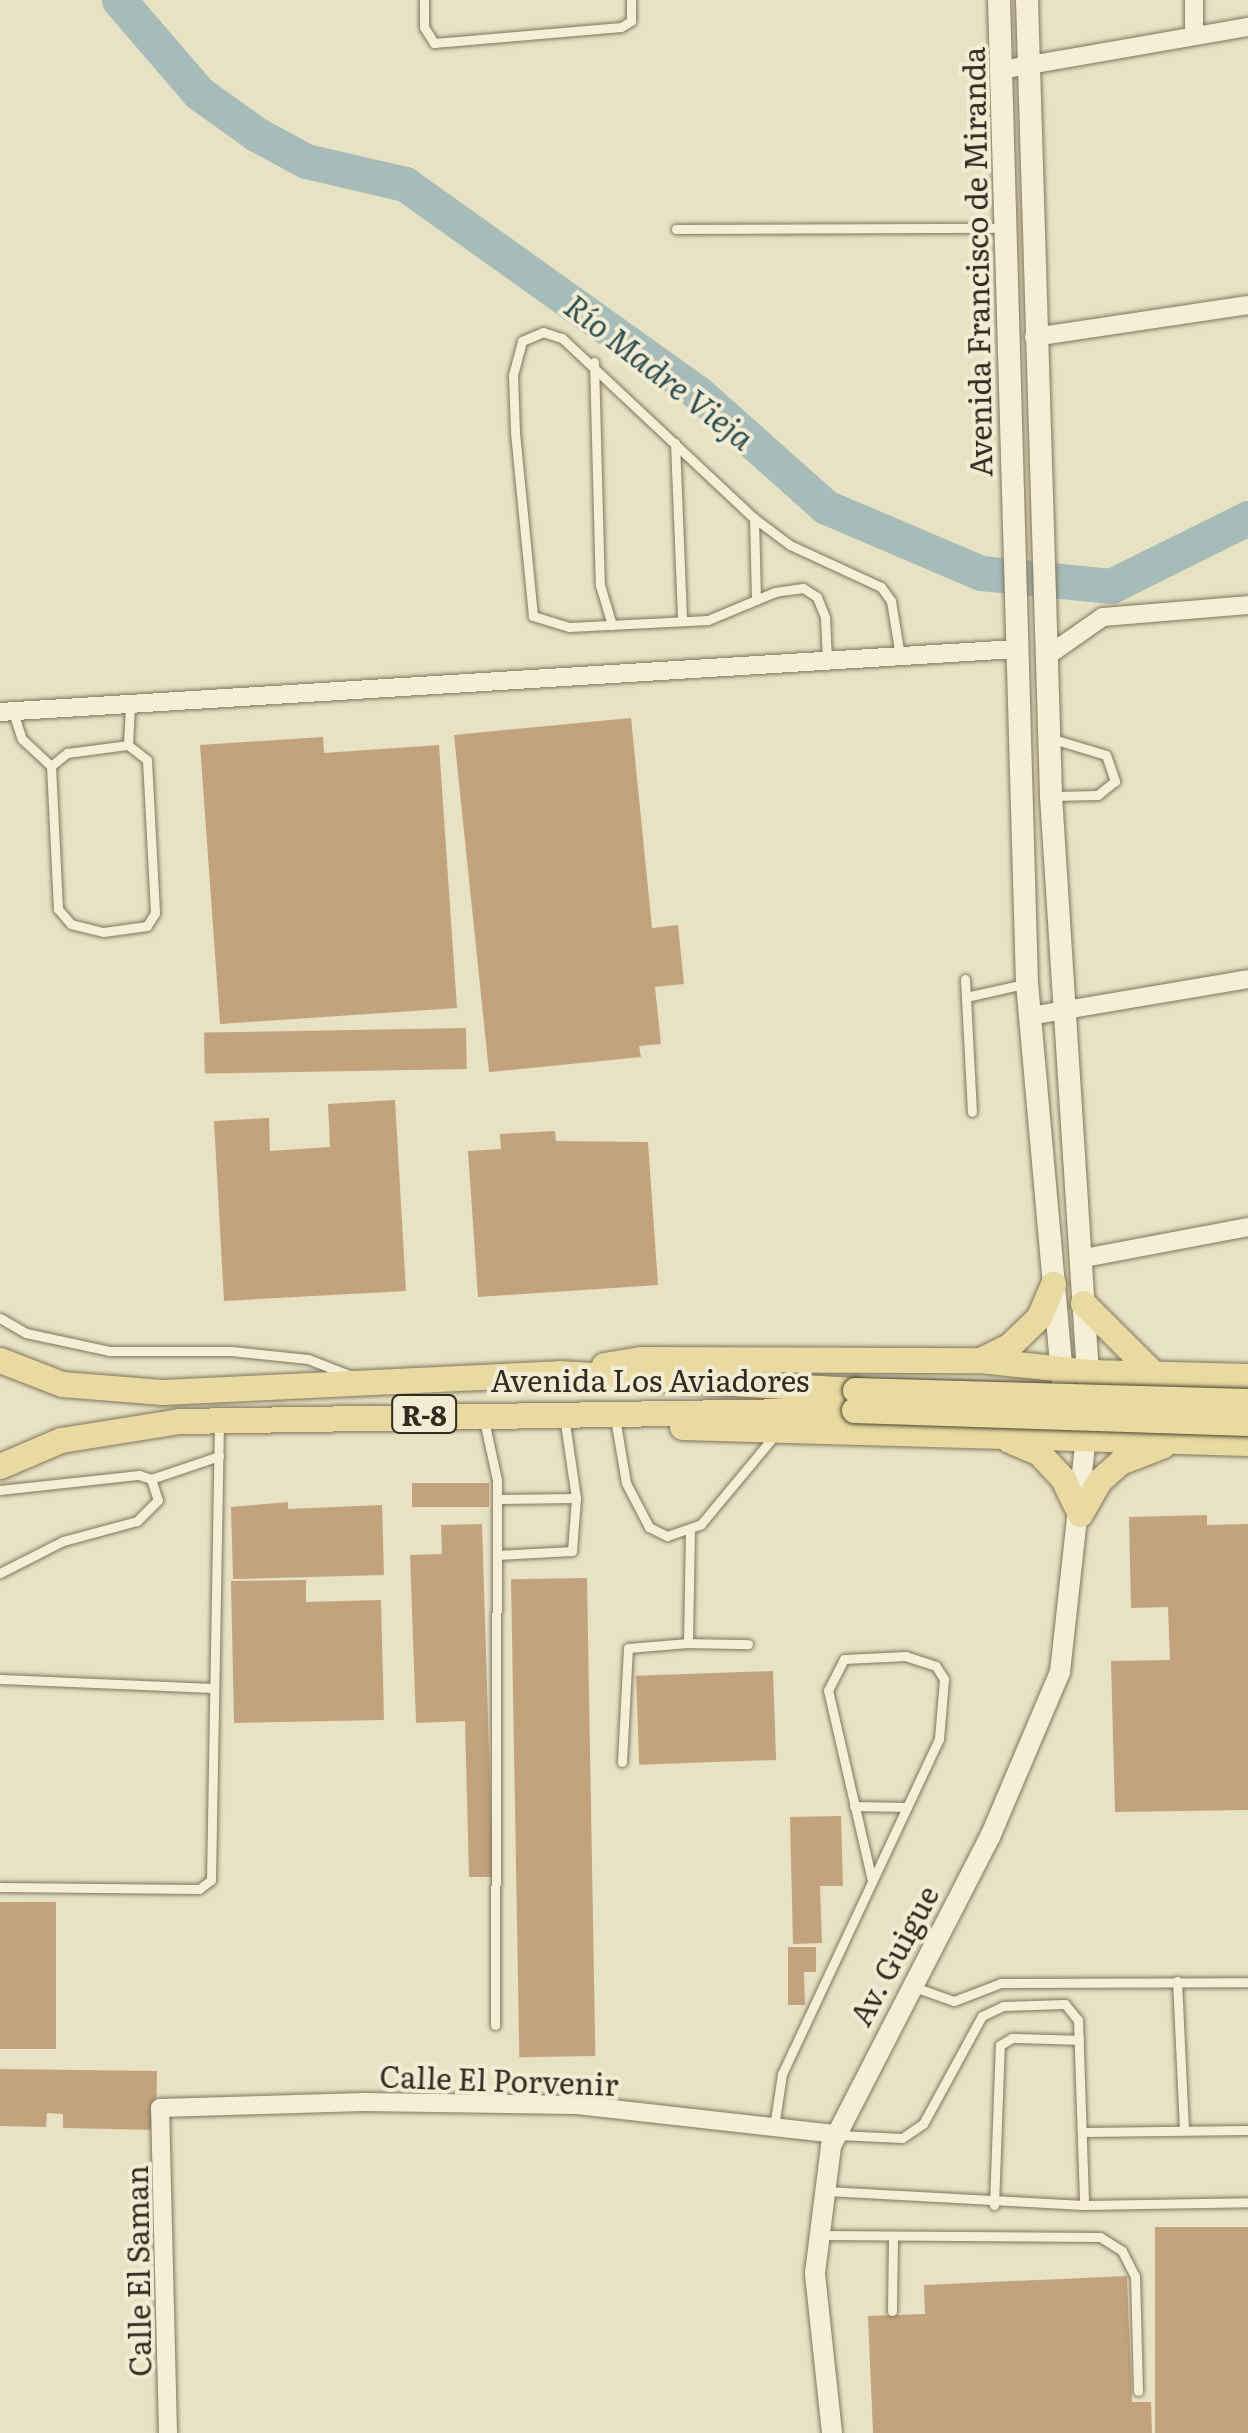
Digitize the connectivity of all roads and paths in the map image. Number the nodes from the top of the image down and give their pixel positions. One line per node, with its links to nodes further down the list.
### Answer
1 (424, 0): 2 (lane)
2 (631, 0)
3 (999, 0): 9 (main road, Avenida Francisco de Miranda)
4 (1028, 0): 8 (main road, Avenida Francisco de Miranda)
5 (1194, 0): 7 (street)
6 (1248, 27): 7 (street)
7 (1194, 34): 8 (street)
8 (1028, 66): 9 (street); 13 (main road, Avenida Francisco de Miranda)
9 (1001, 70): 10 (main road, Avenida Francisco de Miranda)
10 (1002, 228): 11 (lane); 21 (main road, Avenida Francisco de Miranda)
11 (676, 229)
12 (1248, 305): 13 (street)
13 (1034, 337): 22 (main road, Avenida Francisco de Miranda)
14 (594, 362): 15 (lane); 20 (lane); 20 (lane)
15 (675, 443): 16 (lane); 19 (lane)
16 (754, 518): 17 (lane); 23 (lane)
17 (756, 600): 19 (lane); 24 (lane)
18 (1248, 605): 22 (street)
19 (682, 622): 20 (lane)
20 (612, 625)
21 (1015, 649): 23 (street); 33 (main road, Avenida Francisco de Miranda)
22 (1047, 656): 27 (main road, Avenida Francisco de Miranda)
23 (900, 659): 24 (street)
24 (828, 663): 25 (street)
25 (130, 705): 26 (street); 28 (lane)
26 (6, 712): 29 (lane)
27 (1049, 738): 30 (main road, Avenida Francisco de Miranda); 30 (lane)
28 (128, 745): 29 (lane); 29 (lane)
29 (51, 766)
30 (1051, 796): 35 (main road, Avenida Francisco de Miranda)
31 (965, 979): 34 (lane)
32 (1248, 979): 35 (street)
33 (1027, 983): 34 (lane); 36 (main road, Avenida Francisco de Miranda)
34 (966, 997): 37 (lane)
35 (1062, 1009): 36 (street); 39 (main road, Avenida Francisco de Miranda)
36 (1030, 1016): 40 (main road, Avenida Francisco de Miranda)
37 (972, 1112)
38 (1248, 1227): 39 (street)
39 (1079, 1259): 41 (main road, Avenida Francisco de Miranda)
40 (1053, 1284): 44 (main road); 45 (main road, Avenida Francisco de Miranda)
41 (1083, 1303): 46 (main road, Avenida Francisco de Miranda); 48 (main road)
42 (0, 1318): 50 (lane)
43 (0, 1360): 50 (main road, Avenida Los Aviadores / R-8)
44 (980, 1360): 45 (main road, R-8); 47 (main road, R-8)
45 (1064, 1370): 46 (main road); 60 (main road, Avenida Francisco de Miranda)
46 (1090, 1372): 48 (main road); 60 (main road, Avenida Francisco de Miranda)
47 (559, 1373): 50 (main road, Avenida Los Aviadores / R-8); 51 (main road, Avenida Los Aviadores / R-8)
48 (1154, 1374): 49 (main road)
49 (1248, 1376)
50 (365, 1382)
51 (855, 1400): 52 (main road, Avenida Los Aviadores / R-8, bridge); 53 (main road, Avenida Los Aviadores / R-8); 57 (main road, Avenida Los Aviadores / R-8, bridge)
52 (1248, 1401)
53 (563, 1410): 54 (main road, Avenida Los Aviadores / R-8); 55 (main road); 67 (lane)
54 (482, 1412): 56 (main road, Avenida Los Aviadores / R-8); 68 (lane)
55 (614, 1418): 58 (main road); 70 (lane)
56 (220, 1420): 63 (lane); 64 (main road, Avenida Los Aviadores / R-8)
57 (1248, 1422)
58 (780, 1429): 59 (main road); 70 (lane)
59 (984, 1435): 60 (main road); 69 (main road)
60 (1076, 1438): 61 (main road); 69 (street, Av. Guigue)
61 (1176, 1440): 62 (main road); 69 (main road)
62 (1248, 1443)
63 (219, 1456): 65 (lane); 76 (lane)
64 (0, 1466)
65 (151, 1479): 66 (lane); 72 (lane)
66 (0, 1490)
67 (576, 1498): 68 (lane); 71 (lane)
68 (496, 1499): 71 (lane)
69 (1080, 1514): 84 (street, Av. Guigue)
70 (690, 1530): 73 (lane)
71 (496, 1555): 85 (lane)
72 (0, 1573)
73 (688, 1642): 74 (lane); 77 (lane)
74 (748, 1644)
75 (0, 1679): 76 (lane)
76 (214, 1688): 81 (lane)
77 (622, 1762)
78 (854, 1806): 79 (lane); 79 (lane); 80 (lane)
79 (907, 1807): 80 (lane)
80 (872, 1880): 88 (lane)
81 (0, 1888)
82 (1177, 1981): 83 (lane); 84 (lane); 89 (lane)
83 (1248, 1982)
84 (912, 1986): 92 (street, Av. Guigue)
85 (495, 2025)
86 (1079, 2040): 91 (lane); 92 (lane); 95 (lane)
87 (160, 2108): 88 (street, Calle El Porvenir); 101 (street, Calle El Saman)
88 (774, 2127): 92 (street, Calle El Porvenir)
89 (1184, 2130): 90 (lane); 91 (lane)
90 (1248, 2130)
91 (1083, 2132): 96 (lane)
92 (836, 2134): 93 (street, Av. Guigue)
93 (822, 2191): 95 (lane); 97 (street, Av. Guigue)
94 (1248, 2202): 96 (lane)
95 (994, 2205): 96 (lane)
96 (1084, 2205)
97 (818, 2235): 98 (lane); 102 (street, Av. Guigue)
98 (894, 2236): 99 (lane); 100 (lane)
99 (892, 2311)
100 (1138, 2391)
101 (168, 2433)
102 (832, 2433)

